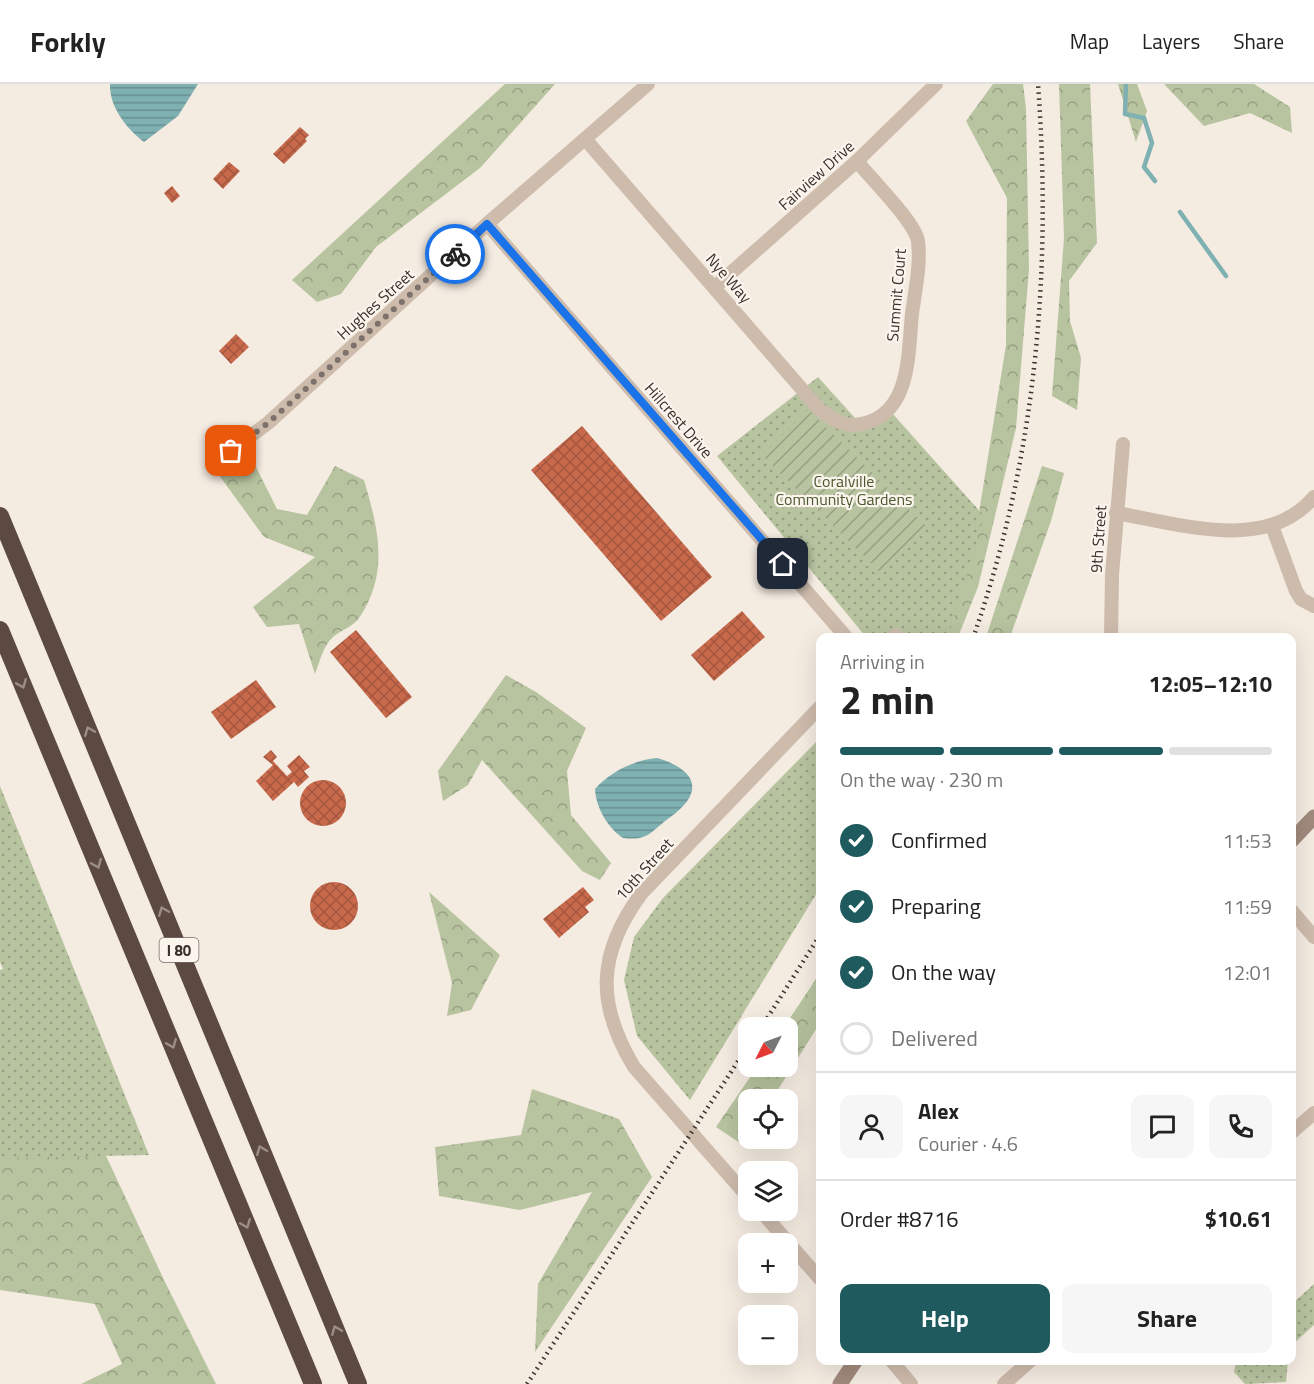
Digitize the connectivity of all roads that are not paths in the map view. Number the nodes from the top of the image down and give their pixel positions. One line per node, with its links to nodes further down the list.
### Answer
1 (648, 84): 3 (street, Hughes Street)
2 (936, 84): 4 (street, Fairview Drive)
3 (586, 140): 5 (street, Hughes Street); 6 (street, Nye Way)
4 (856, 161): 6 (street, Fairview Drive); 7 (street, Summit Court)
5 (487, 224): 9 (street, Hughes Street); 16 (street, Hillcrest Drive)
6 (715, 287): 7 (street, Nye Way)
7 (854, 427)
8 (1123, 444): 11 (street, 9th Street)
9 (231, 451)
10 (1314, 497): 13 (street)
11 (1116, 513): 13 (street); 17 (street, 9th Street)
12 (0, 516): 32 (highway, I 80, one-way to 12)
13 (1272, 526): 14 (street)
14 (1314, 606)
15 (0, 630): 31 (highway, I 80, one-way to 31)
16 (843, 633)
17 (1111, 633)
18 (816, 711): 25 (street, 10th Street)
19 (1314, 817): 20 (main road)
20 (1296, 836)
21 (1296, 916): 22 (street)
22 (1314, 937)
23 (1314, 1113): 24 (street)
24 (1296, 1129)
25 (738, 1186)
26 (770, 1221): 27 (street)
27 (816, 1274)
28 (853, 1365): 33 (main road)
29 (895, 1365): 34 (street)
30 (1025, 1365): 35 (street)
31 (313, 1384)
32 (358, 1384)
33 (840, 1384)
34 (911, 1384)
35 (1004, 1384)

